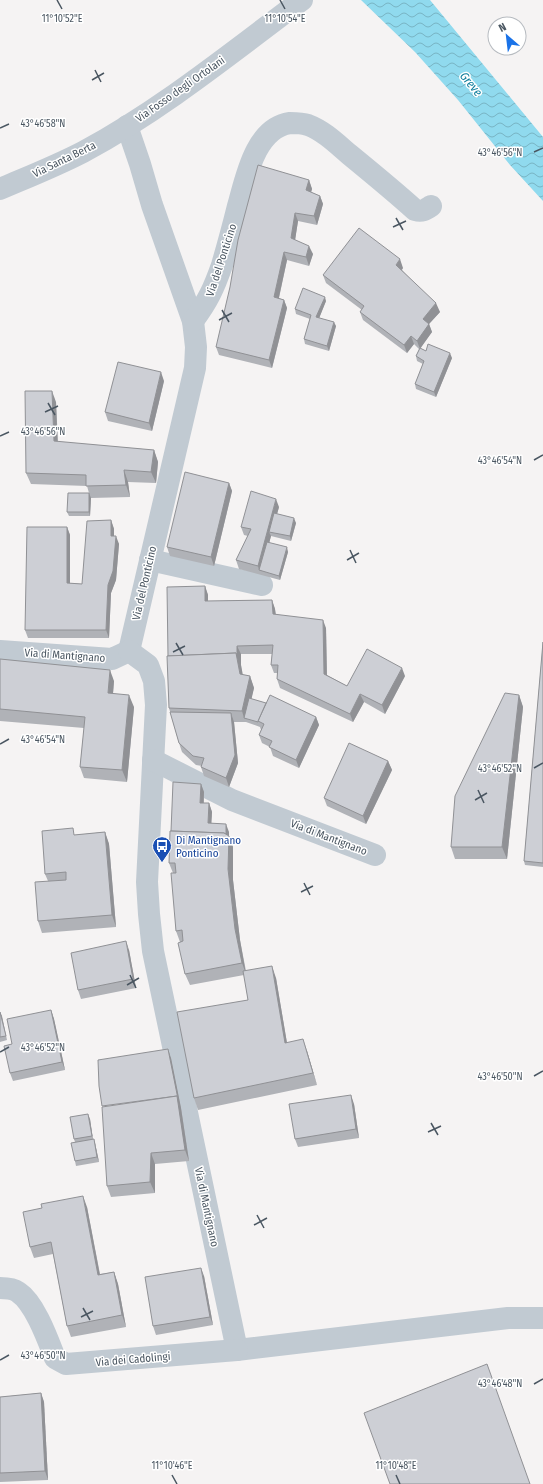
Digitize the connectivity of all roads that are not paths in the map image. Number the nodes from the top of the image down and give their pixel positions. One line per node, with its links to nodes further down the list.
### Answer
1 (302, 0): 2 (street, Via Fosso degli Ortolani)
2 (126, 126): 3 (street, Via Santa Berta); 5 (street, Via Fosso degli Ortolani)
3 (0, 188)
4 (431, 206): 5 (street, Via del Ponticino)
5 (193, 321): 6 (street, Via del Ponticino)
6 (150, 560): 7 (street); 9 (street, Via del Ponticino)
7 (262, 585)
8 (0, 650): 9 (street, Via di Mantignano)
9 (129, 651): 10 (street, Via di Mantignano)
10 (152, 760): 11 (street, Via di Mantignano); 14 (street, Via di Mantignano)
11 (375, 855)
12 (0, 1288): 14 (street, Via dei Cadolingi)
13 (543, 1318): 14 (street)
14 (237, 1350)

